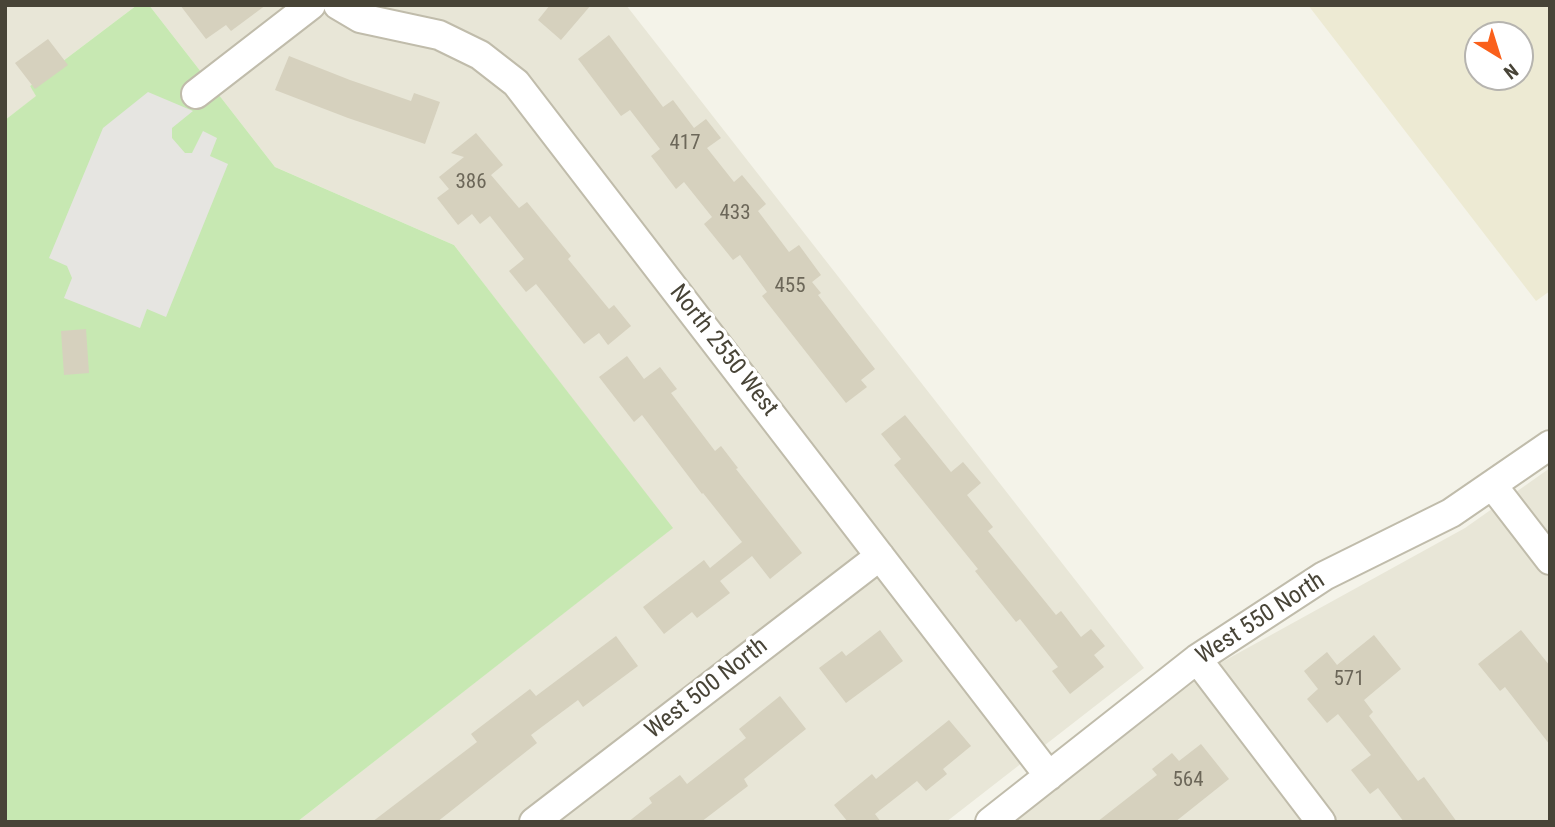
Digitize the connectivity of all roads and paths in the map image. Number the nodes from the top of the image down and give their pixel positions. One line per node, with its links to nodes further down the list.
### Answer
1 (311, 5): 3 (street)
2 (338, 5): 6 (street, North 2550 West)
3 (196, 94)
4 (1550, 445): 5 (street, West 550 North)
5 (1493, 486): 7 (street); 8 (street, West 550 North)
6 (880, 556): 9 (street, North 2550 West); 10 (street, West 500 North)
7 (1550, 560)
8 (1197, 659): 9 (street, West 550 North); 12 (street)
9 (1049, 776): 11 (street, West 550 North)
10 (534, 822)
11 (990, 822)
12 (1321, 822)

